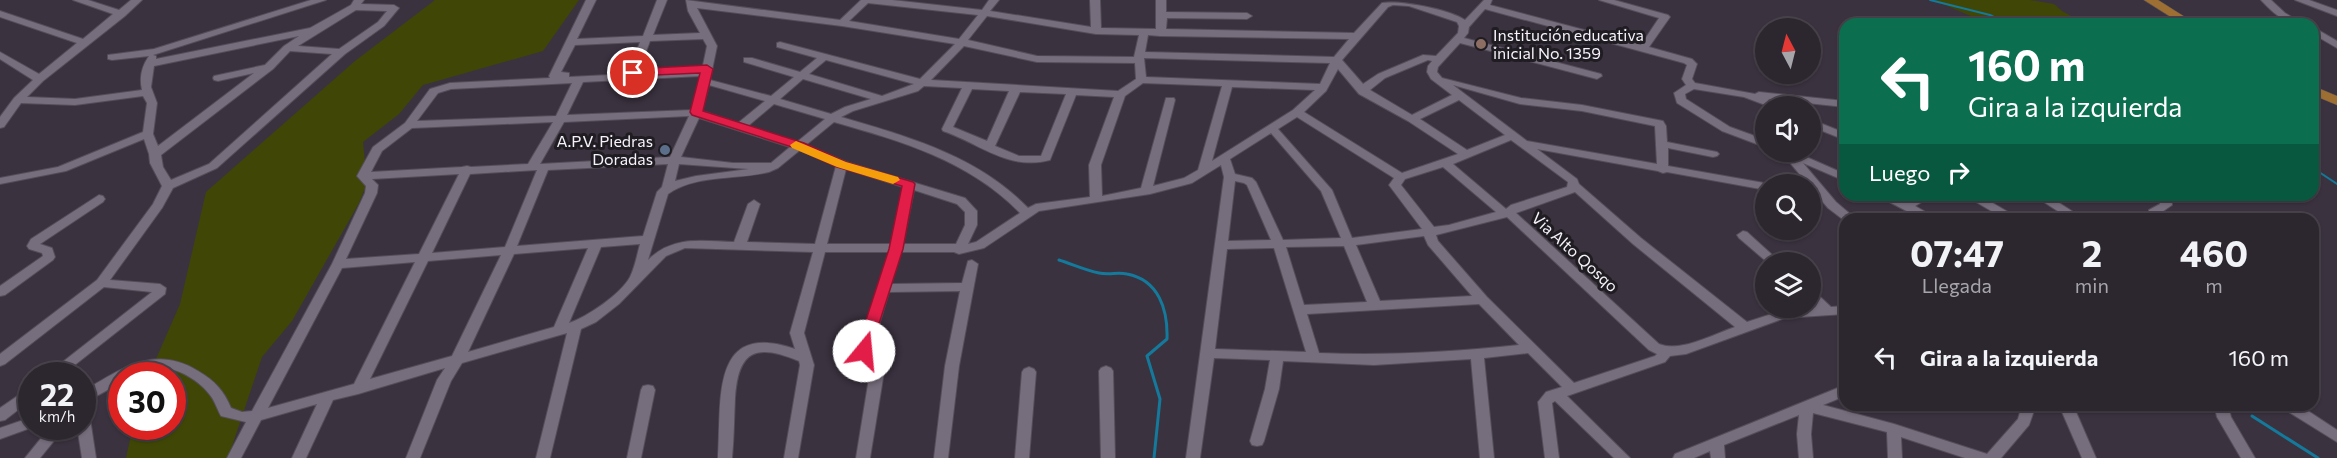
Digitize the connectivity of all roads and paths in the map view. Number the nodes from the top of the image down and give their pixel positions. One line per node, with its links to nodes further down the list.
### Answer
1 (78, 0): 22 (street)
2 (137, 0): 22 (street)
3 (321, 0): 45 (street)
4 (591, 0): 38 (street)
5 (662, 0): 36 (street)
6 (866, 0): 19 (street); 27 (street)
7 (994, 0): 19 (street)
8 (1095, 0): 30 (street)
9 (1161, 0): 23 (street)
10 (1604, 0): 44 (street)
11 (2150, 0): 25 (main road)
12 (2266, 0): 26 (street)
13 (2300, 0): 20 (street)
14 (2332, 0): 20 (street)
15 (1394, 1): 28 (street); 35 (street)
16 (691, 2): 27 (street); 34 (street)
17 (356, 3): 29 (street); 46 (street)
18 (1486, 3): 28 (street); 44 (street)
19 (984, 13): 30 (street); 39 (street)
20 (2337, 13)
21 (0, 14): 40 (street)
22 (122, 15): 40 (street)
23 (1162, 15): 24 (street); 32 (street)
24 (1246, 15)
25 (2180, 18)
26 (2287, 18)
27 (842, 23): 39 (street)
28 (1464, 26): 37 (street)
29 (314, 30): 43 (street); 54 (street)
30 (1096, 31): 31 (street)
31 (1144, 33): 32 (street); 50 (street)
32 (1160, 33): 35 (street)
33 (2319, 34): 42 (street)
34 (707, 36): 36 (street); 57 (street)
35 (1357, 36): 52 (street)
36 (645, 39): 38 (street); 56 (street)
37 (1458, 39): 53 (street); 59 (street)
38 (571, 42): 56 (street)
39 (960, 43): 50 (street); 66 (street)
40 (86, 44): 62 (street)
41 (780, 45): 48 (street)
42 (2337, 45)
43 (288, 48): 46 (street); 55 (street)
44 (1643, 49): 67 (street)
45 (155, 52): 49 (street); 54 (street)
46 (341, 52): 127 (street)
47 (0, 55): 62 (street)
48 (825, 56): 58 (street); 66 (street)
49 (112, 57)
50 (1139, 58): 52 (street); 64 (street)
51 (748, 60): 58 (street)
52 (1337, 60): 69 (street); 72 (street)
53 (1439, 60): 60 (street); 72 (street)
54 (148, 64): 73 (street)
55 (269, 67): 61 (street); 105 (street)
56 (633, 73): 57 (street)
57 (706, 74): 63 (street); 81 (street); 87 (street)
58 (803, 75): 79 (street); 81 (street)
59 (1597, 76)
60 (1435, 77): 77 (street); 102 (street)
61 (218, 78)
62 (39, 79): 82 (street)
63 (579, 80): 90 (street); 93 (street)
64 (1141, 80): 65 (street); 75 (street)
65 (1228, 82): 69 (street); 118 (street)
66 (922, 83): 68 (street); 79 (street)
67 (1692, 86): 76 (street); 100 (street)
68 (968, 87): 70 (street); 104 (street)
69 (1323, 87): 88 (street)
70 (1016, 88): 71 (street); 104 (street)
71 (1072, 91): 75 (street); 104 (street)
72 (1363, 92): 91 (street)
73 (146, 93): 82 (street); 97 (street)
74 (2319, 93): 84 (main road)
75 (1120, 94): 131 (street)
76 (1746, 94): 78 (street); 80 (street)
77 (1461, 95): 91 (street); 99 (street)
78 (1759, 96)
79 (879, 98): 89 (street)
80 (1755, 98)
81 (772, 99): 89 (street); 94 (street)
82 (18, 100): 92 (street)
83 (1170, 100): 129 (street)
84 (2337, 101)
85 (1821, 103): 86 (street)
86 (1839, 104)
87 (696, 112): 90 (street); 94 (street); 109 (street)
88 (1297, 112): 96 (street); 122 (street)
89 (833, 117): 103 (street); 139 (street)
90 (560, 119): 93 (street); 115 (street)
91 (1412, 119): 106 (street)
92 (0, 125)
93 (409, 125): 120 (street)
94 (741, 126): 103 (street)
95 (1821, 126): 98 (street)
96 (1271, 127): 108 (street); 149 (street)
97 (148, 134): 105 (street); 123 (street)
98 (1839, 134)
99 (1513, 135): 101 (street); 106 (street)
100 (1755, 140)
101 (1525, 143): 117 (street); 125 (street)
102 (1662, 144): 107 (street); 117 (street)
103 (800, 146): 113 (street); 114 (street)
104 (988, 148)
105 (155, 154): 127 (street)
106 (1466, 154): 112 (street)
107 (1713, 154)
108 (1224, 157): 118 (street); 121 (street)
109 (674, 160): 114 (street); 115 (street); 128 (street)
110 (1795, 162): 141 (street)
111 (1809, 162): 119 (street)
112 (1445, 164): 122 (street); 140 (street)
113 (842, 165): 124 (street); 154 (street)
114 (774, 166): 128 (street)
115 (538, 167): 116 (street); 157 (street)
116 (467, 170): 120 (street); 159 (street)
117 (1663, 170): 126 (street)
118 (1203, 172): 129 (street)
119 (1839, 175)
120 (363, 176): 160 (street)
121 (1230, 177): 151 (street); 152 (street)
122 (1401, 177): 146 (street)
123 (0, 181)
124 (909, 184): 155 (street); 156 (street)
125 (1574, 185): 140 (street, Via Alto Qosqo); 174 (street)
126 (1755, 185)
127 (168, 186): 163 (street)
128 (668, 187): 148 (street)
129 (1146, 192): 131 (street)
130 (99, 199): 166 (street)
131 (1096, 200): 139 (street)
132 (1896, 201): 138 (street)
133 (1917, 201): 138 (street)
134 (1981, 201): 143 (street)
135 (2049, 201): 144 (street)
136 (2168, 201): 145 (street)
137 (754, 204): 153 (street)
138 (1907, 206): 142 (street)
139 (1026, 213): 156 (street)
140 (1507, 213): 146 (street); 178 (street, Via Alto Qosqo)
141 (1842, 213)
142 (1920, 213)
143 (2003, 213)
144 (2068, 213)
145 (2153, 213)
146 (1429, 230): 149 (street); 167 (street)
147 (1743, 235): 158 (street)
148 (647, 240): 150 (street); 162 (street)
149 (1349, 242): 151 (street); 168 (street)
150 (596, 244): 157 (street); 175 (street)
151 (1279, 244): 152 (street); 170 (street)
152 (1221, 245): 179 (street)
153 (739, 246): 154 (street); 162 (street)
154 (819, 248): 155 (street); 182 (street)
155 (896, 249): 156 (street); 165 (street)
156 (959, 250)
157 (509, 252): 159 (street); 184 (street)
158 (1763, 252)
159 (424, 259): 160 (street); 192 (street)
160 (338, 264): 204 (street)
161 (972, 264): 164 (street)
162 (635, 279): 173 (street)
163 (100, 283): 185 (street); 186 (street)
164 (967, 287): 165 (street); 223 (street)
165 (883, 288): 177 (street)
166 (0, 292)
167 (1482, 300): 168 (street); 176 (street)
168 (1375, 305): 170 (street)
169 (1821, 305): 171 (street)
170 (1299, 310): 183 (street)
171 (1827, 310): 172 (street); 174 (street)
172 (1839, 310)
173 (575, 326): 175 (street); 218 (street)
174 (1744, 327): 178 (street)
175 (560, 330): 184 (street)
176 (1531, 348): 180 (street); 191 (street)
177 (864, 351)
178 (1666, 352): 191 (street)
179 (1208, 353): 181 (street); 226 (street)
180 (1477, 354): 183 (street); 227 (street)
181 (1276, 356): 183 (street); 211 (street)
182 (803, 357): 220 (street); 221 (street)
183 (1314, 358)
184 (457, 360): 192 (street); 217 (street)
185 (0, 361)
186 (70, 362)
187 (186, 369): 204 (street)
188 (1106, 371): 225 (street)
189 (877, 372): 222 (street)
190 (1029, 372): 224 (street)
191 (1572, 388): 195 (street)
192 (358, 389): 196 (street)
193 (648, 390): 219 (street)
194 (1839, 393): 198 (street)
195 (1556, 394): 228 (street); 229 (street)
196 (327, 397): 204 (street); 216 (street)
197 (18, 402): 203 (street)
198 (1807, 406): 206 (street); 212 (street); 232 (street)
199 (2027, 411): 235 (street)
200 (2069, 411): 236 (street)
201 (2222, 411): 237 (street)
202 (2298, 411): 208 (street)
203 (0, 416)
204 (257, 416): 215 (street)
205 (18, 427): 207 (street)
206 (1894, 429): 233 (street); 234 (street)
207 (0, 434)
208 (2337, 437)
209 (47, 440): 213 (street)
210 (86, 440): 214 (street)
211 (1257, 441)
212 (1717, 442): 230 (street); 231 (street)
213 (32, 458)
214 (88, 458)
215 (234, 458)
216 (299, 458)
217 (413, 458)
218 (543, 458)
219 (634, 458)
220 (725, 458)
221 (791, 458)
222 (863, 458)
223 (941, 458)
224 (1022, 458)
225 (1108, 458)
226 (1193, 458)
227 (1486, 458)
228 (1552, 458)
229 (1623, 458)
230 (1680, 458)
231 (1718, 458)
232 (1806, 458)
233 (1895, 458)
234 (1982, 458)
235 (1992, 458)
236 (2089, 458)
237 (2248, 458)

